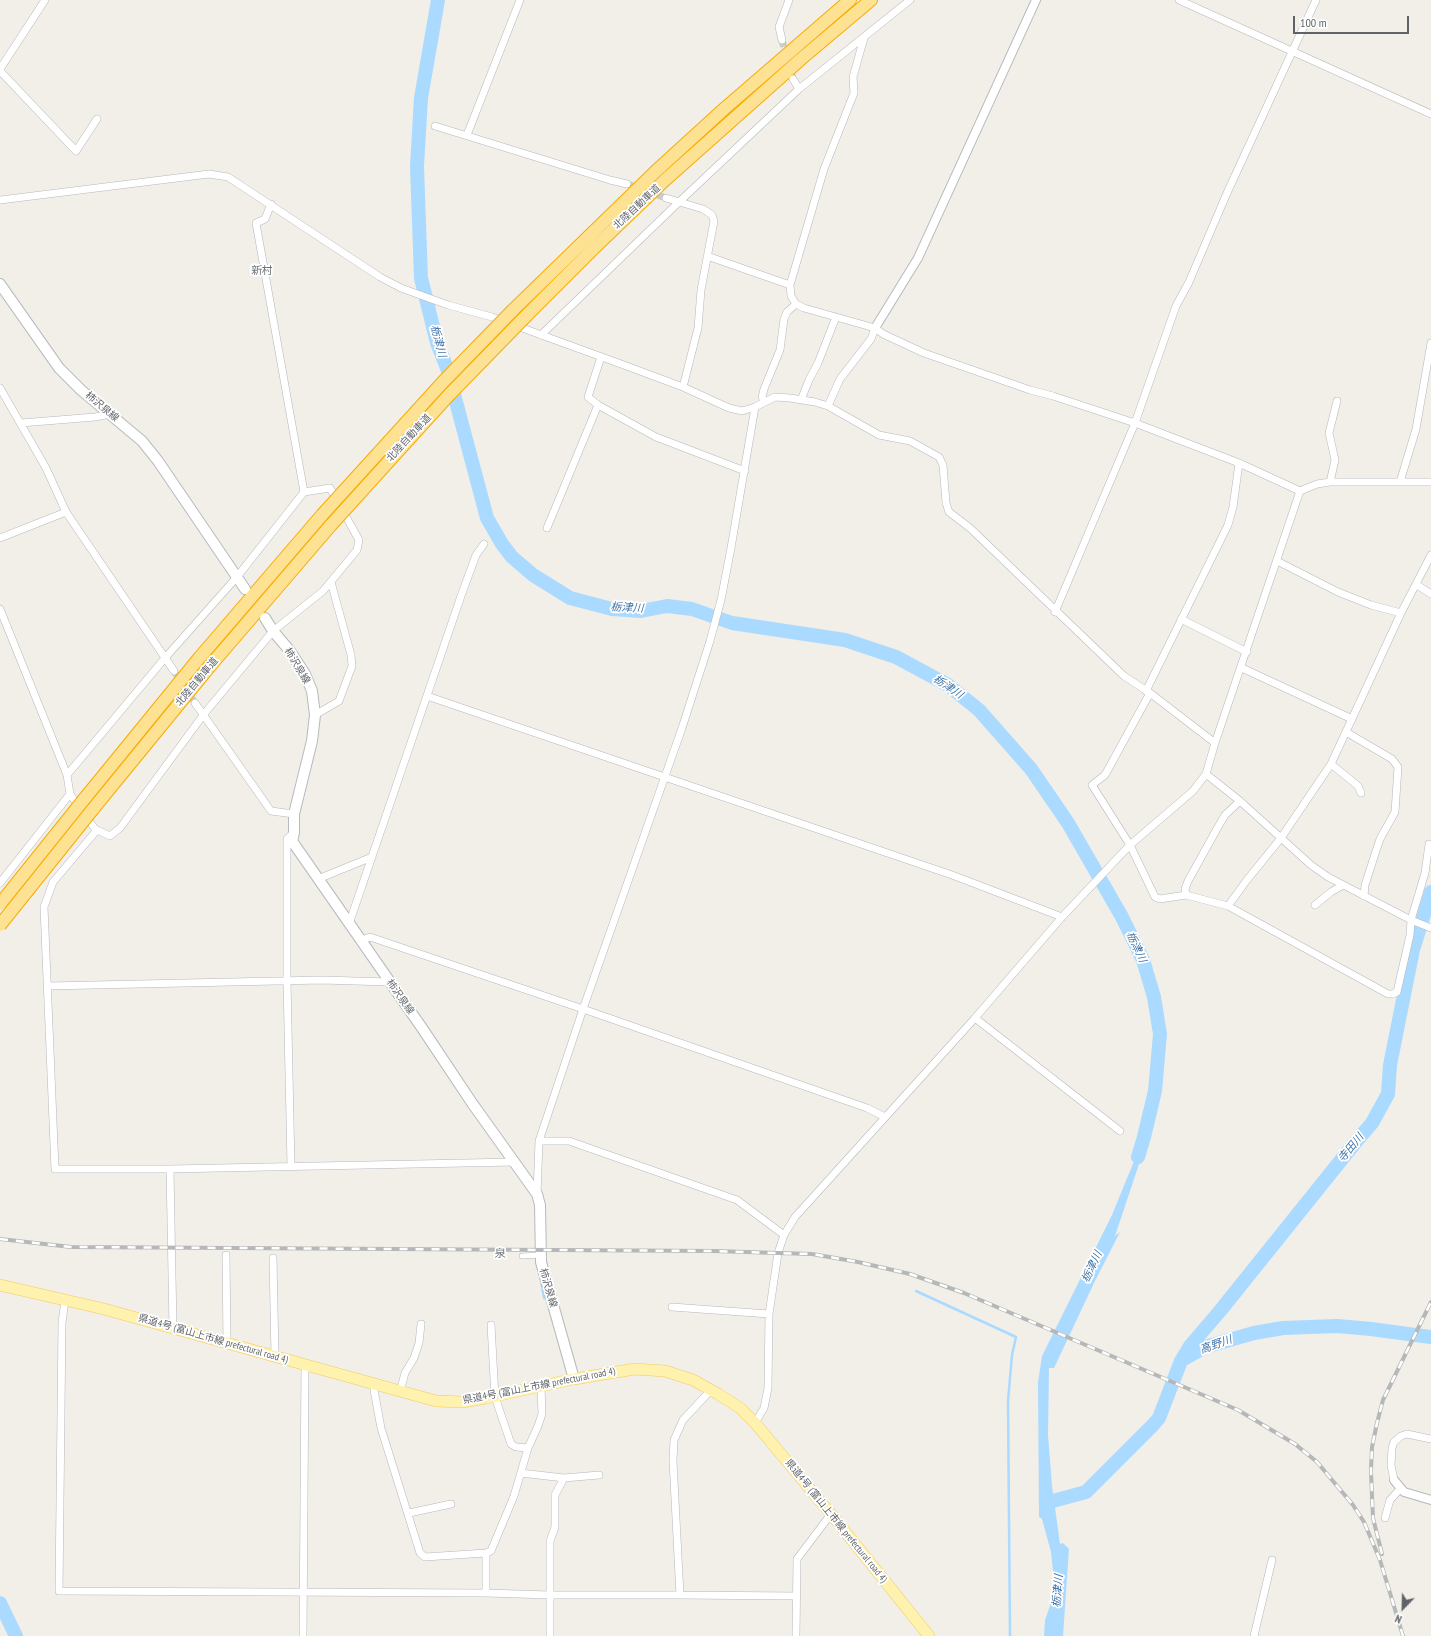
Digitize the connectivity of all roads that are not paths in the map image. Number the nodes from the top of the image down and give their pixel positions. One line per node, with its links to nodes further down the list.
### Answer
1 (45, 0): 13 (street)
2 (520, 0): 19 (street)
3 (790, 0): 11 (street)
4 (850, 0): 100 (highway, 北陸自動車道, bridge)
5 (871, 0): 106 (highway, 北陸自動車道, bridge)
6 (910, 0): 10 (street)
7 (1036, 0): 30 (street)
8 (1179, 0): 12 (street)
9 (1316, 0): 12 (street)
10 (864, 38): 15 (street); 27 (street)
11 (782, 40)
12 (1292, 51): 16 (street); 44 (street)
13 (0, 70): 17 (street)
14 (793, 79): 15 (street)
15 (799, 89): 23 (street)
16 (1431, 114)
17 (97, 119)
18 (435, 126): 19 (street)
19 (467, 134): 20 (street)
20 (627, 184)
21 (666, 198): 23 (street)
22 (0, 200): 24 (street)
23 (679, 202): 25 (street); 31 (street)
24 (271, 204): 31 (street); 51 (street)
25 (708, 256): 27 (street); 34 (street)
26 (0, 284): 42 (main road, 柿沢泉線)
27 (790, 285): 28 (street)
28 (796, 304): 29 (street); 38 (street)
29 (836, 317): 30 (street); 36 (street)
30 (875, 328): 40 (street); 44 (street)
31 (541, 335): 33 (street)
32 (1431, 343): 48 (street)
33 (601, 357): 34 (street); 39 (street)
34 (683, 387): 41 (street)
35 (0, 388): 43 (street)
36 (801, 400): 38 (street); 40 (street)
37 (1337, 401): 47 (street)
38 (765, 402): 41 (street)
39 (598, 405): 46 (street); 53 (street)
40 (828, 406): 64 (street)
41 (755, 407): 46 (street)
42 (110, 414): 43 (street); 58 (main road, 柿沢泉線)
43 (21, 423): 52 (street)
44 (1136, 423): 45 (street); 64 (street)
45 (1239, 463): 50 (street); 67 (street)
46 (745, 471): 84 (street)
47 (1330, 482): 48 (street); 50 (street)
48 (1400, 482): 49 (street)
49 (1431, 482)
50 (1300, 491): 57 (street)
51 (304, 492): 58 (street); 59 (street)
52 (66, 512): 54 (street); 70 (street)
53 (547, 528)
54 (0, 538)
55 (484, 544): 74 (street)
56 (1431, 555): 60 (street)
57 (1277, 561): 65 (street); 69 (street)
58 (237, 577): 61 (main road, 柿沢泉線); 70 (street)
59 (331, 582): 68 (street); 77 (street)
60 (1417, 585): 62 (street); 65 (street)
61 (245, 588)
62 (1431, 594)
63 (0, 609): 83 (street)
64 (1055, 612): 73 (street)
65 (1401, 613): 78 (street)
66 (265, 618): 68 (main road, 柿沢泉線)
67 (1181, 620): 69 (street); 73 (street)
68 (272, 631): 76 (street); 77 (main road, 柿沢泉線)
69 (1247, 652): 71 (street)
70 (165, 658): 72 (street); 83 (street)
71 (1242, 668): 78 (street); 80 (street)
72 (174, 671)
73 (1148, 692): 80 (street); 93 (street)
74 (427, 696): 84 (street); 94 (street)
75 (195, 703): 76 (street)
76 (204, 714): 88 (street); 89 (street)
77 (315, 715): 88 (main road, 柿沢泉線)
78 (1352, 719): 79 (street)
79 (1346, 732): 81 (street); 99 (street)
80 (1215, 743): 82 (street)
81 (1331, 764): 85 (street); 91 (street)
82 (1206, 774): 87 (street); 93 (street)
83 (67, 775): 86 (street)
84 (664, 776): 103 (street); 112 (street)
85 (1361, 793)
86 (70, 794): 89 (street); 96 (street)
87 (1240, 801): 91 (street); 98 (street)
88 (294, 814): 90 (main road, 柿沢泉線)
89 (97, 830): 111 (street)
90 (294, 833): 95 (main road, 柿沢泉線); 109 (street)
91 (1281, 838): 97 (street); 102 (street)
92 (1429, 844): 104 (street)
93 (1130, 845): 98 (street); 103 (street)
94 (372, 857): 95 (street); 105 (street)
95 (318, 879): 105 (main road, 柿沢泉線)
96 (0, 883)
97 (1343, 885): 99 (street); 101 (street)
98 (1186, 895): 102 (street)
99 (1364, 896): 104 (street)
100 (0, 904)
101 (1315, 905)
102 (1228, 906): 104 (street)
103 (1062, 917): 113 (street)
104 (1411, 920): 107 (street)
105 (349, 924): 108 (main road, 柿沢泉線)
106 (0, 925)
107 (1430, 927)
108 (360, 941): 110 (main road, 柿沢泉線); 112 (street)
109 (287, 981): 110 (street); 111 (street); 118 (street)
110 (390, 982): 117 (main road, 柿沢泉線)
111 (48, 986): 119 (street)
112 (583, 1009): 114 (street); 116 (street)
113 (974, 1018): 114 (street); 115 (street)
114 (885, 1117): 121 (street)
115 (1120, 1131)
116 (539, 1141): 120 (street); 121 (street)
117 (514, 1162): 118 (street); 120 (main road, 柿沢泉線)
118 (291, 1166): 119 (street)
119 (170, 1169): 132 (street)
120 (537, 1194): 123 (main road, 柿沢泉線)
121 (784, 1235): 129 (street)
122 (226, 1255): 133 (street)
123 (541, 1255): 124 (street); 136 (main road, 柿沢泉線)
124 (522, 1256)
125 (273, 1258): 134 (street)
126 (0, 1285): 127 (main road, 県道4号 (富山上市線 prefectural road 4))
127 (65, 1300): 132 (main road, 県道4号 (富山上市線 prefectural road 4)); 157 (street)
128 (672, 1307): 129 (street)
129 (769, 1314): 142 (street)
130 (421, 1324): 140 (street)
131 (491, 1325): 141 (street)
132 (173, 1328): 133 (main road, 県道4号 (富山上市線 prefectural road 4))
133 (227, 1343): 134 (main road, 県道4号 (富山上市線 prefectural road 4))
134 (276, 1357): 135 (main road, 県道4号 (富山上市線 prefectural road 4))
135 (305, 1365): 137 (main road, 県道4号 (富山上市線 prefectural road 4)); 157 (street)
136 (574, 1379): 138 (main road, 県道4号 (富山上市線 prefectural road 4)); 139 (main road, 県道4号 (富山上市線 prefectural road 4))
137 (376, 1385): 140 (main road, 県道4号 (富山上市線 prefectural road 4)); 152 (street)
138 (541, 1387): 141 (main road, 県道4号 (富山上市線 prefectural road 4)); 144 (street)
139 (711, 1390): 142 (main road, 県道4号 (富山上市線 prefectural road 4)); 159 (street)
140 (400, 1392): 141 (main road, 県道4号 (富山上市線 prefectural road 4))
141 (495, 1396): 144 (street)
142 (755, 1423): 153 (main road, 県道4号 (富山上市線 prefectural road 4))
143 (1431, 1439): 148 (street)
144 (528, 1448): 145 (street)
145 (521, 1473): 147 (street); 155 (street)
146 (600, 1475): 147 (street)
147 (564, 1478): 160 (street)
148 (1394, 1480): 149 (street)
149 (1400, 1489): 150 (street); 154 (street)
150 (1431, 1500)
151 (451, 1504): 152 (street)
152 (408, 1513): 155 (street)
153 (831, 1514): 161 (street); 165 (main road, 県道4号 (富山上市線 prefectural road 4))
154 (1385, 1518)
155 (486, 1552): 158 (street)
156 (1272, 1560): 166 (street)
157 (303, 1593): 158 (street); 162 (street)
158 (486, 1593): 160 (street)
159 (680, 1595): 160 (street); 161 (street)
160 (550, 1596): 163 (street)
161 (796, 1596): 164 (street)
162 (303, 1636)
163 (550, 1636)
164 (796, 1636)
165 (929, 1636)
166 (1254, 1636)

